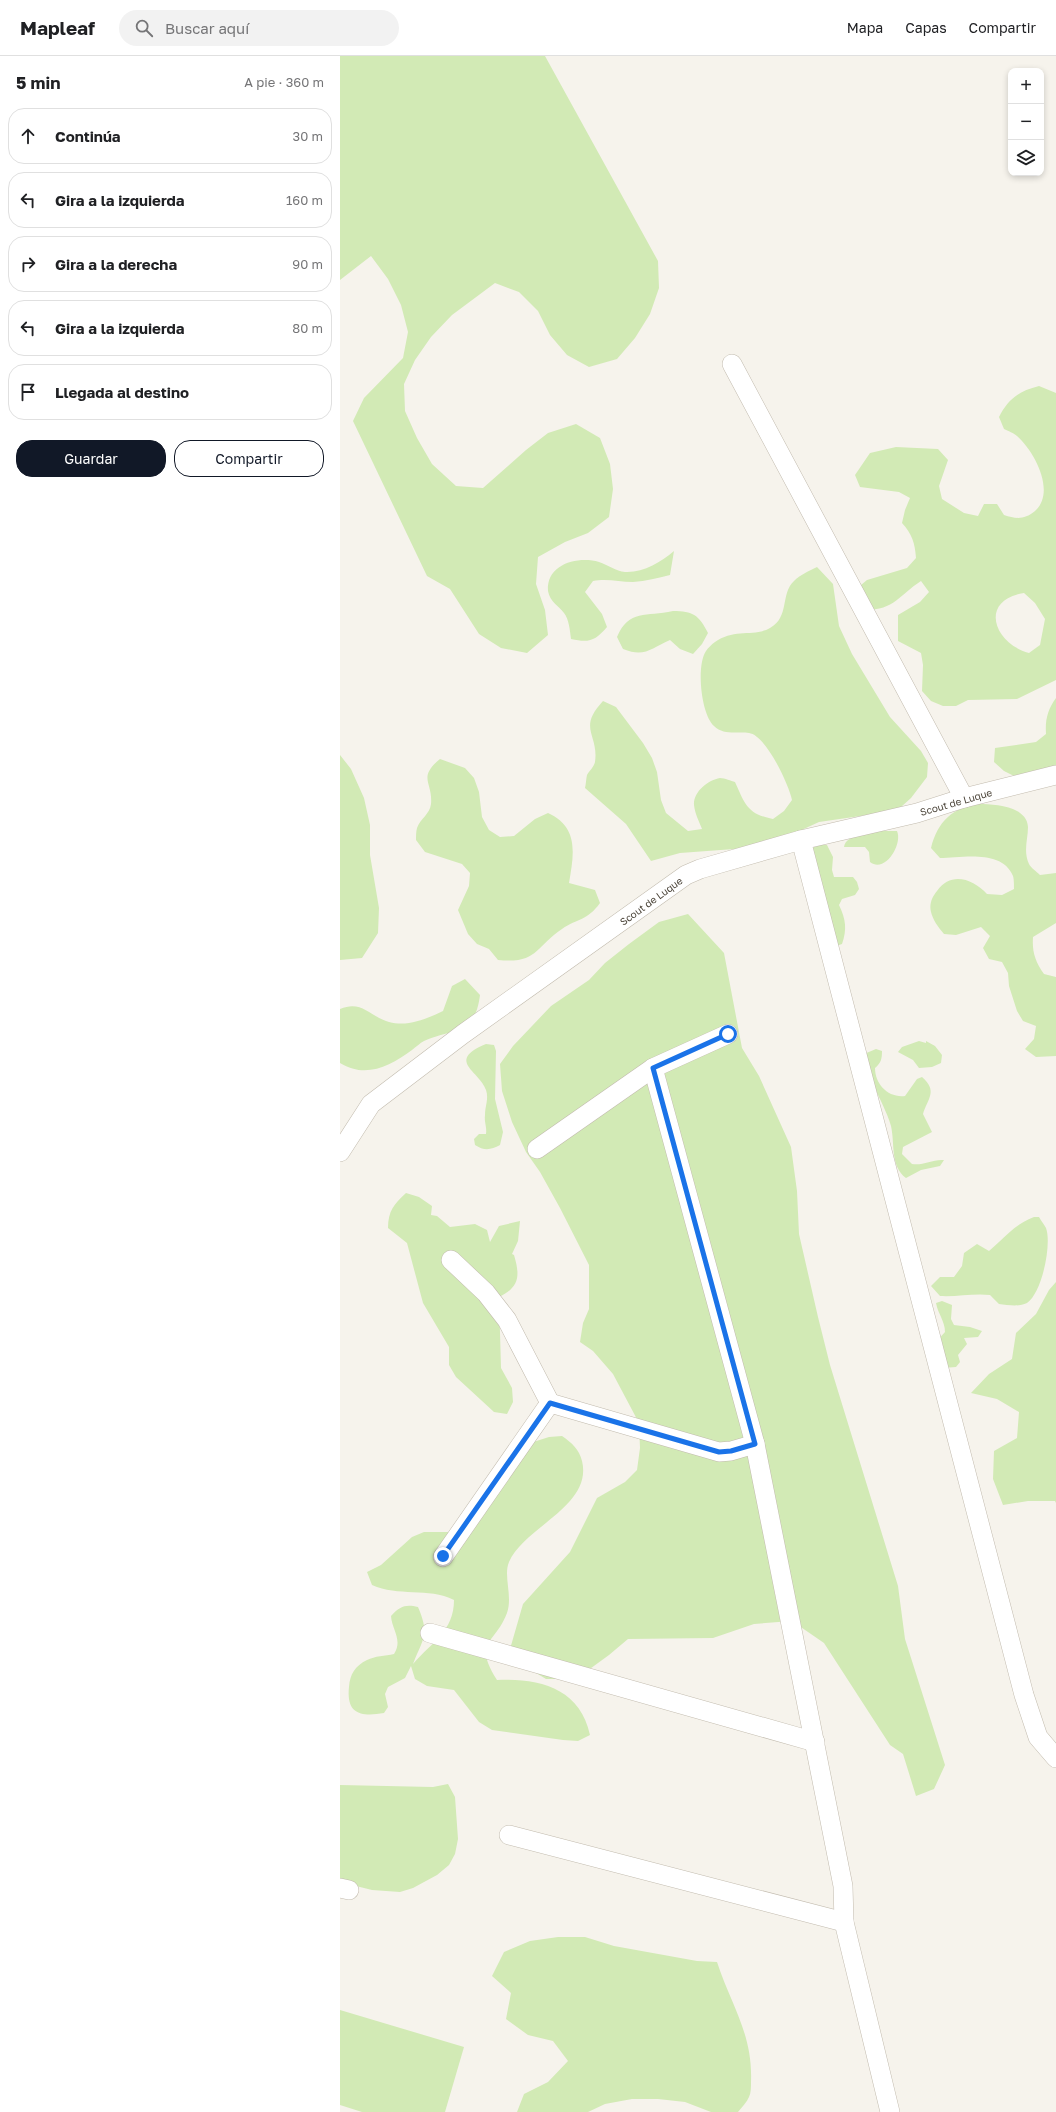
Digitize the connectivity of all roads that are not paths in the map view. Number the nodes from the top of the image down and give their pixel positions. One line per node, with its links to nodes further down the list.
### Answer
1 (732, 364): 3 (street)
2 (1056, 775): 3 (street, Scout de Luque)
3 (964, 798): 4 (street, Scout de Luque)
4 (801, 840): 8 (street, Scout de Luque); 15 (street)
5 (728, 1034): 6 (street)
6 (653, 1068): 7 (street); 11 (street)
7 (537, 1149)
8 (340, 1152)
9 (451, 1260): 10 (street)
10 (550, 1403): 11 (street); 12 (street)
11 (755, 1444): 14 (street)
12 (443, 1556)
13 (430, 1633): 14 (street)
14 (815, 1742): 17 (street)
15 (1056, 1758)
16 (510, 1835): 17 (street)
17 (844, 1922): 18 (street)
18 (890, 2112)

